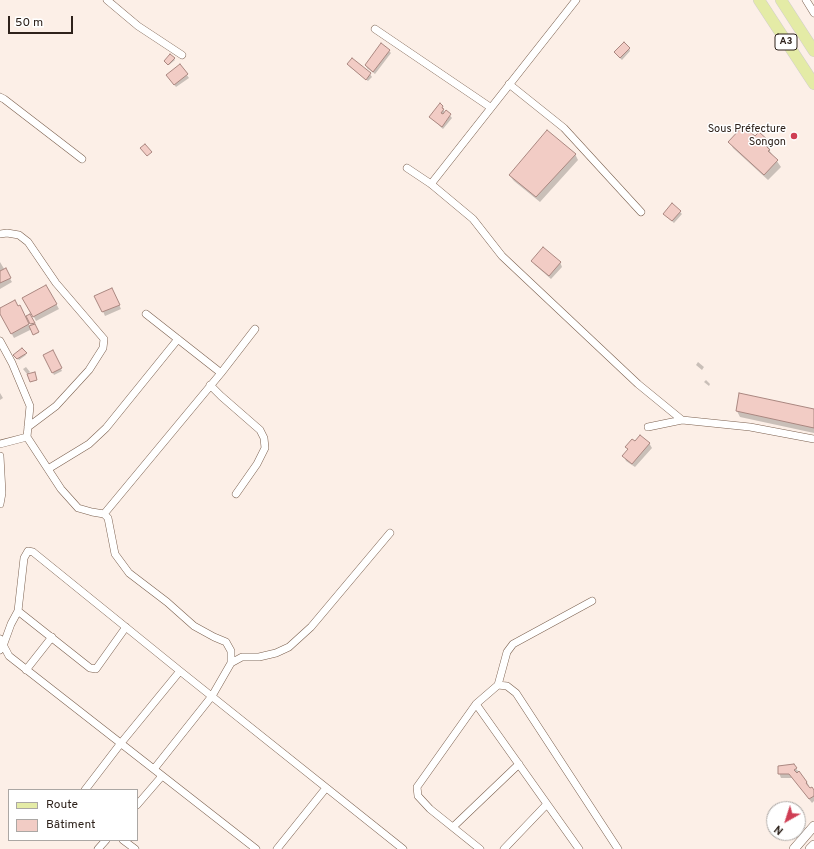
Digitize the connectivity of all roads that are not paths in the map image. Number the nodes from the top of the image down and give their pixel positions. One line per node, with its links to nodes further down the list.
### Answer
1 (107, 0): 9 (street)
2 (576, 0): 10 (street)
3 (759, 0): 11 (main road, A3)
4 (781, 0): 8 (main road, A3)
5 (806, 0): 6 (street)
6 (814, 13)
7 (375, 29): 13 (street)
8 (814, 51)
9 (182, 55)
10 (509, 84): 13 (street); 17 (street)
11 (814, 84)
12 (0, 97): 14 (street)
13 (490, 107): 16 (street)
14 (82, 159)
15 (407, 168): 16 (street)
16 (431, 184): 25 (street)
17 (641, 212)
18 (0, 234): 26 (street)
19 (146, 314): 21 (street)
20 (255, 329): 23 (street)
21 (178, 339): 23 (street); 32 (street)
22 (0, 341): 26 (street)
23 (221, 373): 24 (street)
24 (210, 385): 33 (street); 35 (street)
25 (682, 420): 27 (street); 29 (street)
26 (28, 427): 28 (street)
27 (648, 427)
28 (27, 437): 30 (street); 32 (street)
29 (814, 439)
30 (0, 444)
31 (0, 456): 34 (street)
32 (48, 469): 35 (street)
33 (236, 494)
34 (0, 504)
35 (104, 514): 42 (street)
36 (390, 533): 42 (street)
37 (592, 601): 45 (street)
38 (18, 611): 39 (street); 40 (street); 41 (street)
39 (126, 627): 40 (street); 44 (street)
40 (52, 637): 43 (street)
41 (1, 645): 43 (street)
42 (231, 663): 46 (street)
43 (26, 670): 48 (street)
44 (180, 671): 46 (street); 48 (street)
45 (498, 685): 47 (street); 69 (street)
46 (212, 696): 50 (street); 52 (street)
47 (476, 704): 49 (street); 57 (street)
48 (121, 743): 50 (street); 53 (street)
49 (519, 764): 55 (street); 57 (street)
50 (154, 769): 51 (street)
51 (162, 776): 54 (street); 63 (street)
52 (326, 788): 64 (street); 65 (street)
53 (85, 789)
54 (138, 804)
55 (547, 804): 67 (street); 68 (street)
56 (814, 826): 70 (street)
57 (453, 827): 66 (street)
58 (105, 841): 61 (street)
59 (124, 841): 62 (street)
60 (814, 845): 71 (street)
61 (98, 849)
62 (134, 849)
63 (256, 849)
64 (277, 849)
65 (403, 849)
66 (480, 849)
67 (504, 849)
68 (579, 849)
69 (618, 849)
70 (794, 849)
71 (810, 849)

